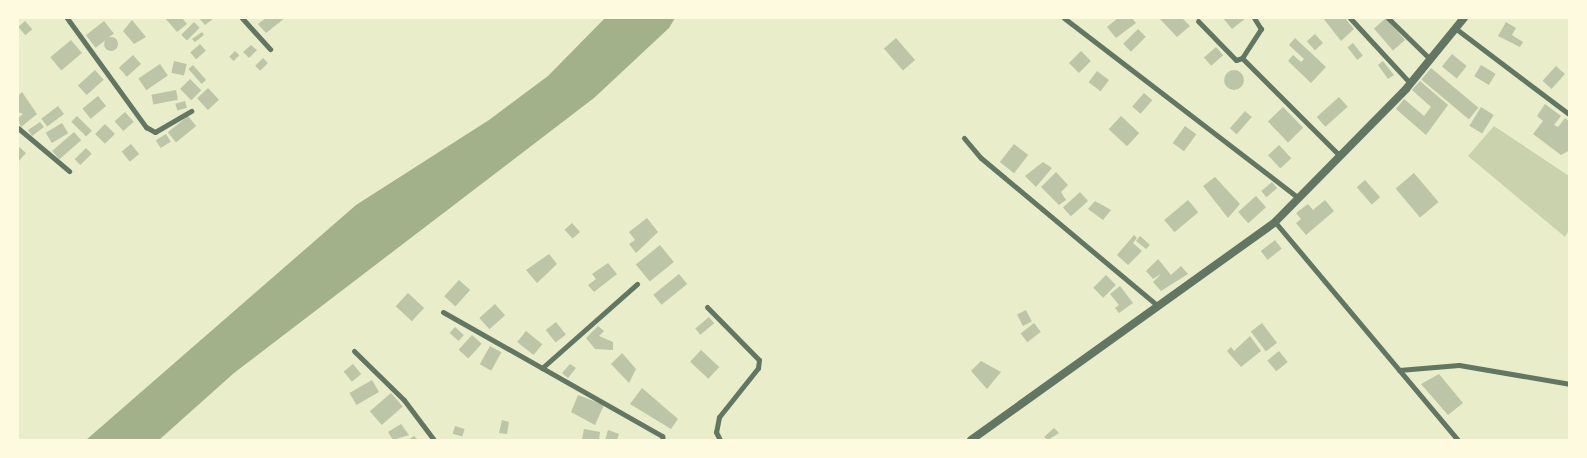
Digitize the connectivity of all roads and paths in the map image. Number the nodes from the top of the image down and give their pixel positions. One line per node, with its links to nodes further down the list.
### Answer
1 (67, 18): 14 (street)
2 (242, 18): 10 (street)
3 (1064, 18): 20 (street)
4 (1254, 18): 11 (street)
5 (1350, 18): 13 (street)
6 (1388, 18): 12 (street)
7 (1464, 18): 9 (street)
8 (1198, 21): 11 (street)
9 (1455, 28): 12 (street); 15 (street)
10 (270, 50)
11 (1242, 58): 18 (street)
12 (1430, 59): 13 (street)
13 (1410, 83): 18 (street)
14 (191, 111)
15 (1570, 115)
16 (18, 128): 19 (street)
17 (964, 138): 23 (street)
18 (1340, 156): 20 (street)
19 (69, 170)
20 (1299, 198): 21 (street)
21 (1276, 222): 23 (street); 28 (street)
22 (637, 284): 27 (street)
23 (1158, 306): 33 (street)
24 (707, 307): 32 (street)
25 (443, 312): 27 (street)
26 (354, 351): 30 (street)
27 (542, 368): 31 (street)
28 (1399, 370): 29 (street); 34 (street)
29 (1570, 384)
30 (434, 440)
31 (663, 440)
32 (720, 440)
33 (970, 440)
34 (1458, 440)

